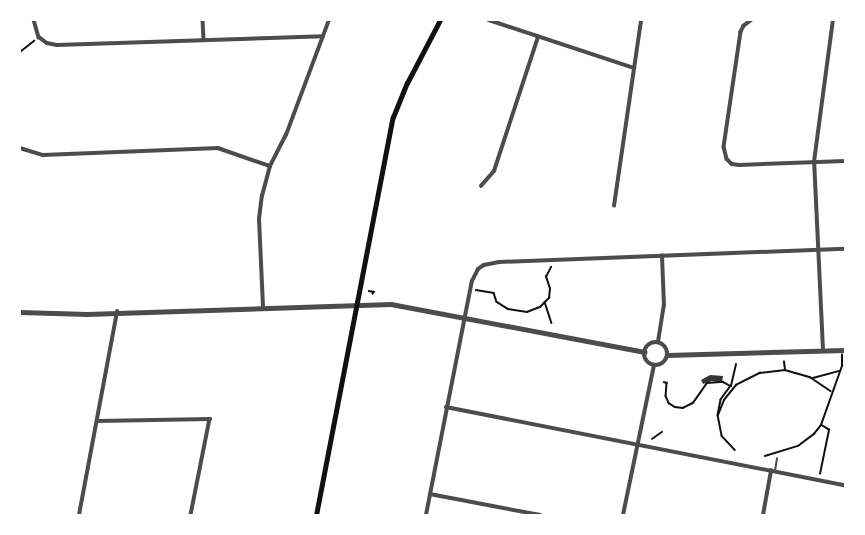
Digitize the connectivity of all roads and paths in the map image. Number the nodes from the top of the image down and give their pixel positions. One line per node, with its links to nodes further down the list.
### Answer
1 (34, 20): 10 (street)
2 (203, 20): 12 (street)
3 (330, 20): 9 (street)
4 (440, 20): 31 (main road)
5 (489, 20): 11 (street)
6 (641, 20): 14 (street)
7 (752, 20): 17 (street)
8 (833, 20): 17 (street)
9 (323, 36): 12 (street); 18 (street)
10 (39, 37): 12 (street); 13 (path)
11 (538, 37): 14 (street); 19 (street)
12 (204, 40)
13 (20, 52)
14 (634, 68): 20 (street)
15 (20, 148): 18 (street)
16 (845, 161): 17 (street)
17 (814, 162): 22 (street)
18 (270, 166): 32 (street)
19 (481, 186)
20 (614, 206)
21 (845, 249): 22 (street)
22 (817, 250): 23 (street); 38 (street)
23 (662, 256): 35 (street); 37 (street)
24 (551, 267): 30 (path)
25 (375, 288): 28 (path)
26 (369, 291): 28 (path)
27 (482, 291): 30 (path)
28 (374, 292): 29 (path)
29 (373, 294)
30 (545, 302): 36 (path)
31 (356, 304): 32 (street); 35 (street); 67 (main road)
32 (263, 307): 34 (street)
33 (20, 312): 34 (street)
34 (117, 312): 53 (street)
35 (464, 317): 40 (street); 51 (street)
36 (552, 323)
37 (658, 342): 40 (street); 41 (street)
38 (823, 350): 39 (street); 41 (street)
39 (843, 350): 46 (path)
40 (644, 352): 43 (street)
41 (667, 355): 43 (street)
42 (784, 362): 45 (path)
43 (654, 365): 57 (street)
44 (736, 365): 49 (path)
45 (785, 370): 47 (path); 52 (path)
46 (840, 371): 47 (path); 50 (path)
47 (811, 378): 50 (path)
48 (664, 382): 49 (path)
49 (731, 386): 52 (path)
50 (831, 391): 54 (path)
51 (446, 407): 57 (street); 64 (street)
52 (718, 415): 58 (path)
53 (97, 421): 65 (street); 66 (street)
54 (820, 425): 59 (path); 62 (path)
55 (662, 432): 56 (path)
56 (652, 439)
57 (638, 445): 61 (street); 70 (street)
58 (735, 450)
59 (765, 456)
60 (777, 458): 61 (lane)
61 (773, 472): 62 (street); 71 (street)
62 (819, 480): 63 (street)
63 (845, 485)
64 (430, 494): 68 (street); 69 (street)
65 (79, 515)
66 (191, 515)
67 (316, 515)
68 (426, 515)
69 (540, 515)
70 (624, 515)
71 (763, 515)

